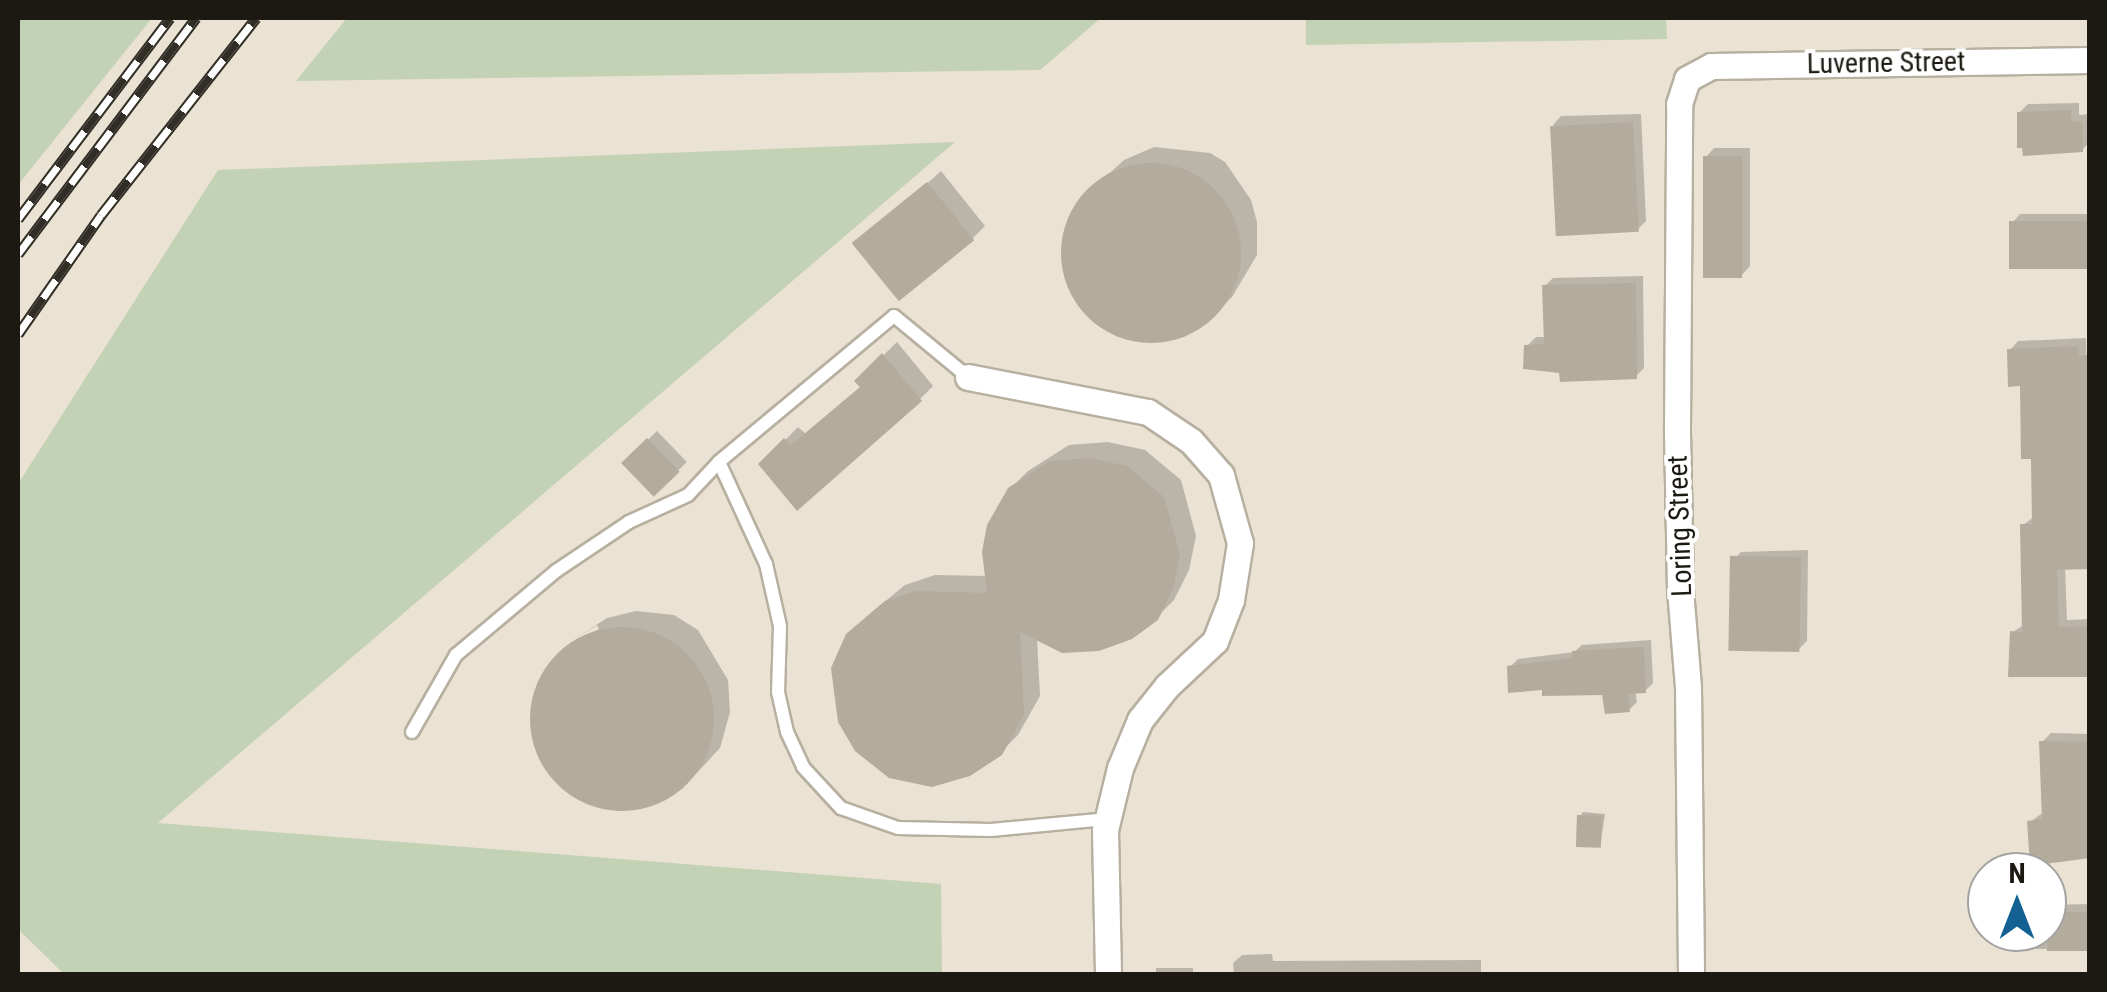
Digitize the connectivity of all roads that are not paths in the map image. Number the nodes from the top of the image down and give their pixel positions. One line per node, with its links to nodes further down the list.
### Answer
1 (2090, 60): 2 (street, Luverne Street)
2 (1687, 78): 8 (street, Loring Street)
3 (968, 377): 4 (lane); 6 (street)
4 (719, 462): 5 (lane); 6 (lane)
5 (412, 732)
6 (1108, 819): 7 (street)
7 (1108, 974)
8 (1691, 974)

